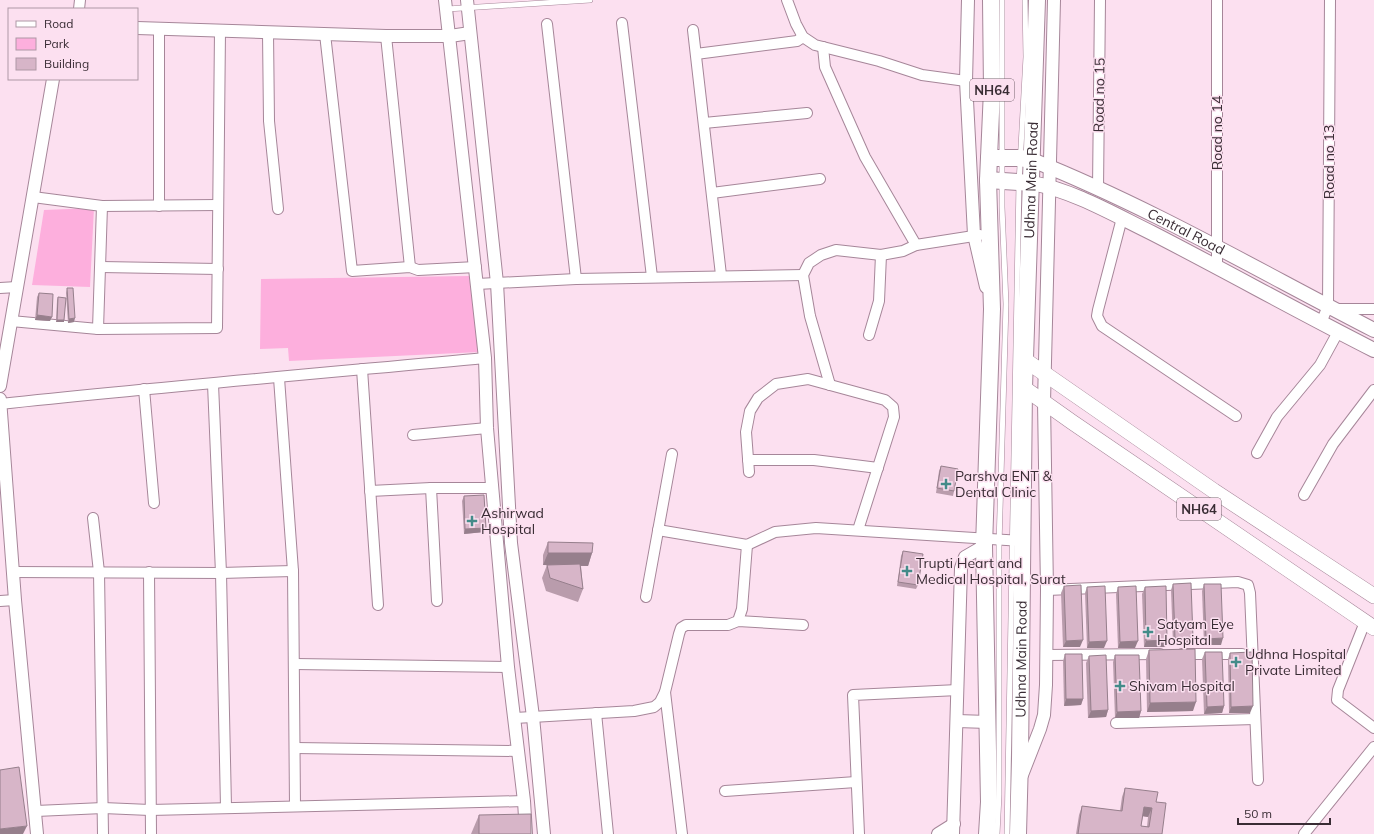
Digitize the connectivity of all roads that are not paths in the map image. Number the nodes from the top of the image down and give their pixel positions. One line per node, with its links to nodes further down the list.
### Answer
1 (590, 0): 12 (lane)
2 (787, 0): 26 (street)
3 (968, 0): 30 (street)
4 (991, 0): 33 (highway, NH64)
5 (1002, 0): 33 (lane)
6 (1025, 0): 34 (lane)
7 (1037, 0): 34 (highway, Udhna Main Road / NH64)
8 (1054, 0): 35 (street)
9 (1100, 0): 40 (street, Road no 15)
10 (1217, 0): 51 (street, Road no 14)
11 (1330, 0): 66 (street, Road no 13)
12 (549, 2): 14 (lane)
13 (446, 4): 14 (lane); 25 (street)
14 (467, 4): 22 (street)
15 (622, 23): 60 (street)
16 (547, 24): 61 (street)
17 (138, 28): 18 (street)
18 (158, 29): 20 (street); 45 (street)
19 (693, 30): 28 (street)
20 (220, 31): 21 (street); 43 (street)
21 (268, 33): 23 (street); 46 (street)
22 (470, 33): 25 (street); 62 (street)
23 (325, 34): 24 (street); 55 (street)
24 (386, 36): 25 (street); 55 (street)
25 (450, 36): 56 (street)
26 (803, 37): 27 (street); 28 (street)
27 (823, 47): 30 (street); 50 (street)
28 (696, 54): 32 (street)
29 (53, 80): 42 (street)
30 (966, 81): 49 (street)
31 (807, 113): 32 (street)
32 (704, 123): 41 (street)
33 (996, 158): 34 (highway, Central Road); 37 (highway, NH64)
34 (1026, 159): 35 (main road, Central Road); 38 (highway, Udhna Main Road / NH64)
35 (1049, 167): 39 (street); 40 (main road, Central Road)
36 (820, 179): 41 (street)
37 (996, 180): 38 (highway); 48 (highway, NH64); 108 (lane)
38 (1025, 183): 39 (main road, Central Road); 78 (highway, Udhna Main Road); 107 (lane)
39 (1050, 187): 47 (main road, Central Road); 80 (street)
40 (1098, 189): 51 (main road, Central Road)
41 (712, 193): 58 (street)
42 (33, 197): 44 (street); 64 (street)
43 (218, 205): 45 (street); 57 (street)
44 (102, 206): 45 (street); 54 (street)
45 (159, 206)
46 (278, 209)
47 (1122, 218): 53 (main road, Central Road); 91 (street)
48 (990, 234): 49 (street); 67 (highway, NH64)
49 (974, 235): 50 (street); 67 (street)
50 (916, 245): 52 (street)
51 (1217, 246): 53 (street, Road no 14); 66 (main road, Central Road)
52 (881, 256): 59 (street); 74 (street)
53 (1217, 266): 70 (main road, Central Road)
54 (101, 267): 57 (street); 71 (street)
55 (410, 267): 56 (street)
56 (476, 268): 63 (street)
57 (218, 269): 71 (street)
58 (721, 275): 59 (street); 60 (street)
59 (803, 275): 83 (street)
60 (652, 277): 61 (street)
61 (576, 279): 62 (street)
62 (497, 283): 63 (street); 132 (street)
63 (477, 284): 77 (street)
64 (17, 287): 65 (street); 69 (street)
65 (0, 288)
66 (1331, 308): 68 (street); 70 (street, Road no 13); 72 (main road, Central Road)
67 (992, 309): 108 (highway, NH64)
68 (1374, 309)
69 (11, 321): 71 (street); 75 (street)
70 (1321, 323): 73 (main road, Central Road)
71 (98, 330)
72 (1374, 330)
73 (1338, 332): 76 (main road, Central Road); 94 (street)
74 (869, 335)
75 (4, 346): 84 (street)
76 (1374, 350)
77 (485, 358): 79 (street); 92 (street)
78 (1025, 360): 80 (main road, NH64); 85 (highway, Udhna Main Road)
79 (362, 370): 81 (street); 101 (street)
80 (1045, 374): 89 (street); 116 (main road, NH64)
81 (279, 378): 82 (street); 110 (street)
82 (213, 384): 86 (street); 114 (street)
83 (830, 385): 96 (street); 97 (street)
84 (0, 386)
85 (1024, 388): 89 (main road, NH64); 107 (highway, Udhna Main Road)
86 (144, 389): 90 (street); 103 (street)
87 (1374, 390): 102 (street)
88 (0, 399): 90 (street)
89 (1044, 402): 115 (street); 124 (main road, NH64)
90 (0, 404): 111 (street)
91 (1236, 416)
92 (487, 428): 93 (street); 100 (street)
93 (413, 435)
94 (1257, 453)
95 (672, 454): 105 (street)
96 (748, 460): 97 (street); 98 (street)
97 (878, 468): 106 (street)
98 (749, 472)
99 (431, 488): 100 (street); 101 (street); 120 (street)
100 (492, 488): 128 (street)
101 (370, 491): 121 (street)
102 (1304, 495)
103 (154, 503)
104 (93, 518): 112 (street)
105 (658, 530): 109 (street); 117 (street)
106 (858, 530): 108 (street); 109 (street)
107 (1018, 540): 108 (street); 144 (highway, Udhna Main Road); 164 (lane)
108 (989, 541): 129 (street); 136 (highway, NH64); 163 (lane)
109 (747, 545): 122 (street)
110 (293, 571): 114 (street); 127 (street)
111 (13, 572): 112 (street); 118 (street)
112 (99, 572): 113 (street); 149 (street)
113 (149, 572): 114 (street); 150 (street)
114 (221, 573): 148 (street)
115 (1047, 590): 125 (street); 126 (street)
116 (1374, 596)
117 (646, 597)
118 (15, 600): 119 (street); 151 (street)
119 (0, 601)
120 (437, 601)
121 (378, 605)
122 (738, 621): 123 (street); 130 (street)
123 (802, 625)
124 (1370, 625): 138 (street)
125 (1252, 653): 126 (street); 134 (street)
126 (1046, 655): 144 (street)
127 (295, 664): 128 (street); 140 (street)
128 (508, 667): 133 (street)
129 (958, 690): 135 (street); 143 (street)
130 (665, 692): 131 (street); 159 (street)
131 (596, 713): 132 (street); 158 (street)
132 (533, 717): 133 (street); 157 (street)
133 (515, 718): 141 (street)
134 (1255, 719): 137 (street); 142 (street)
135 (957, 721): 136 (street); 152 (street)
136 (988, 722): 162 (highway, NH64)
137 (1116, 723)
138 (1374, 728)
139 (1374, 747): 166 (street)
140 (295, 748): 141 (street); 147 (street)
141 (518, 751): 146 (street)
142 (1258, 780)
143 (856, 782): 145 (street); 160 (street)
144 (1020, 782): 165 (highway, Udhna Main Road)
145 (725, 791)
146 (524, 801): 147 (street); 156 (street)
147 (295, 806): 148 (street)
148 (226, 807): 150 (street)
149 (103, 808): 150 (street); 151 (street); 154 (street)
150 (150, 810): 155 (street)
151 (36, 811): 153 (street)
152 (953, 829): 161 (street)
153 (37, 834)
154 (102, 834)
155 (151, 834)
156 (526, 834)
157 (544, 834)
158 (608, 834)
159 (682, 834)
160 (859, 834)
161 (938, 834)
162 (987, 834)
163 (997, 834)
164 (1007, 834)
165 (1018, 834)
166 (1304, 834)

